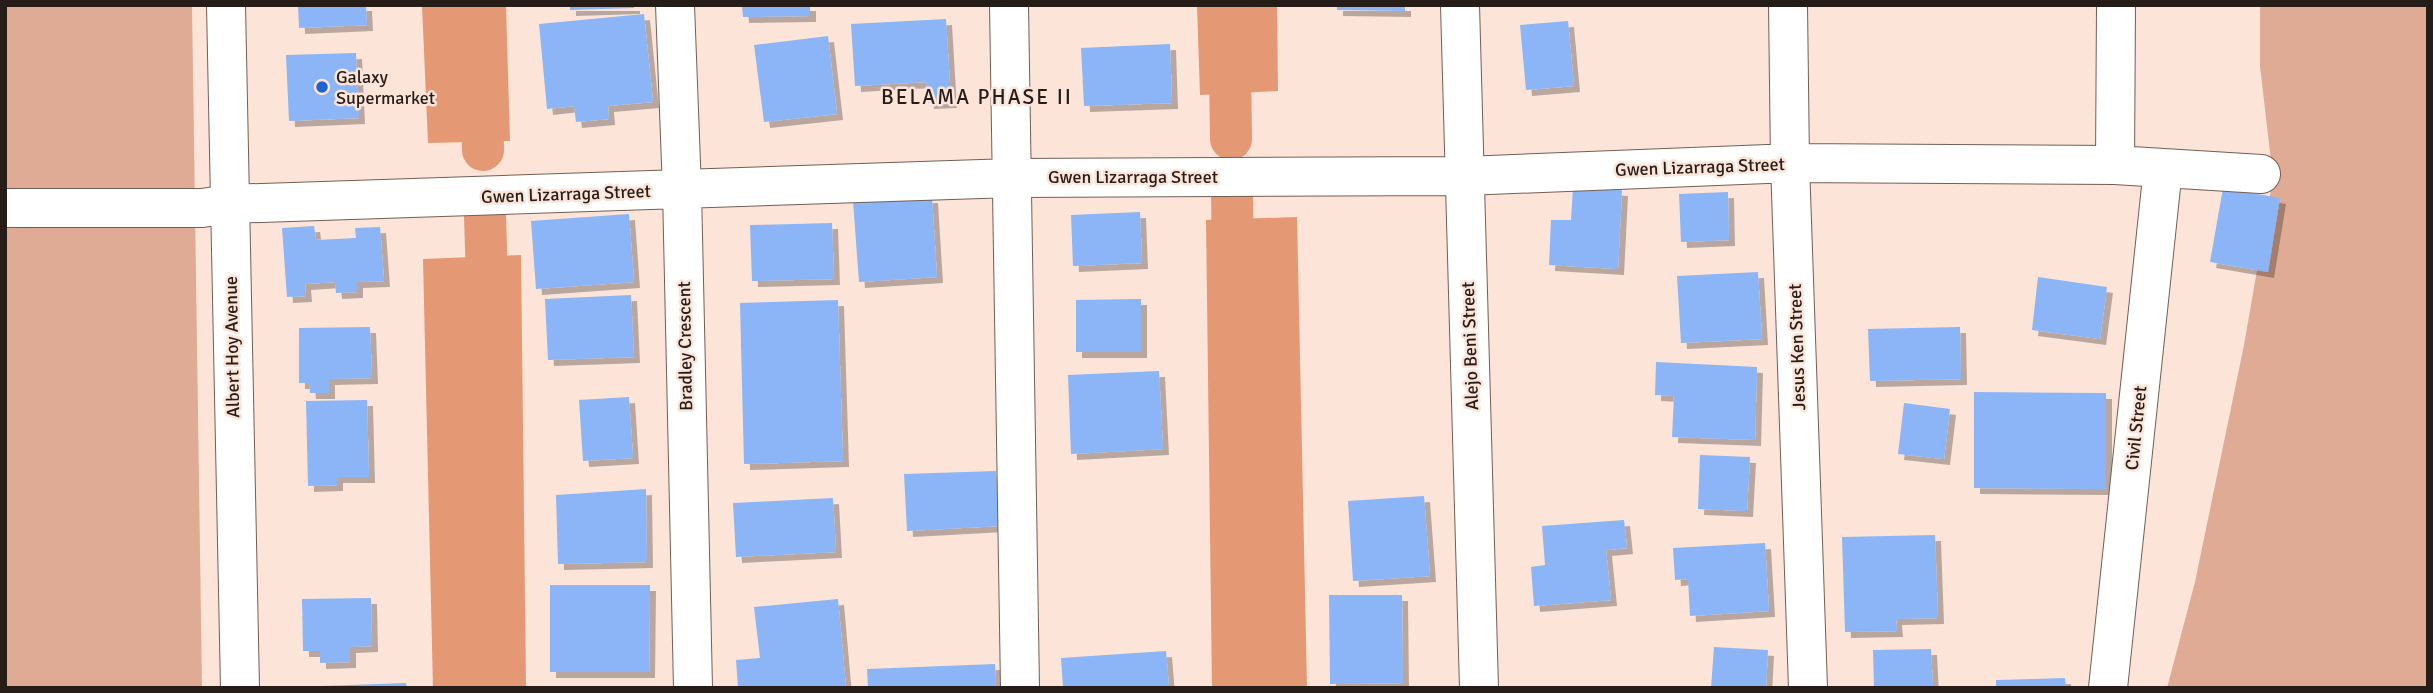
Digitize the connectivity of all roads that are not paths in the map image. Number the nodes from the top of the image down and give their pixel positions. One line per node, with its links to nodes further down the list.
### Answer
1 (226, 5): 14 (street, Albert Hoy Avenue)
2 (675, 5): 13 (street, Bradley Crescent)
3 (1009, 5): 12 (street)
4 (1460, 5): 11 (street, Alejo Beni Street)
5 (1788, 5): 7 (street, Jesus Ken Street)
6 (2116, 5): 8 (street)
7 (1790, 163): 8 (street, Gwen Lizarraga Street); 11 (street, Gwen Lizarraga Street); 20 (street, Jesus Ken Street)
8 (2115, 165): 9 (street, Gwen Lizarraga Street)
9 (2164, 168): 10 (street, Gwen Lizarraga Street); 21 (street, Civil Street)
10 (2261, 174)
11 (1465, 176): 12 (street, Gwen Lizarraga Street); 19 (street, Alejo Beni Street)
12 (1012, 178): 13 (street, Gwen Lizarraga Street); 18 (street)
13 (682, 190): 14 (street, Gwen Lizarraga Street); 17 (street, Bradley Crescent)
14 (229, 204): 15 (street, Gwen Lizarraga Street); 16 (street, Albert Hoy Avenue)
15 (5, 208)
16 (240, 688)
17 (693, 688)
18 (1020, 688)
19 (1479, 688)
20 (1808, 688)
21 (2108, 688)

